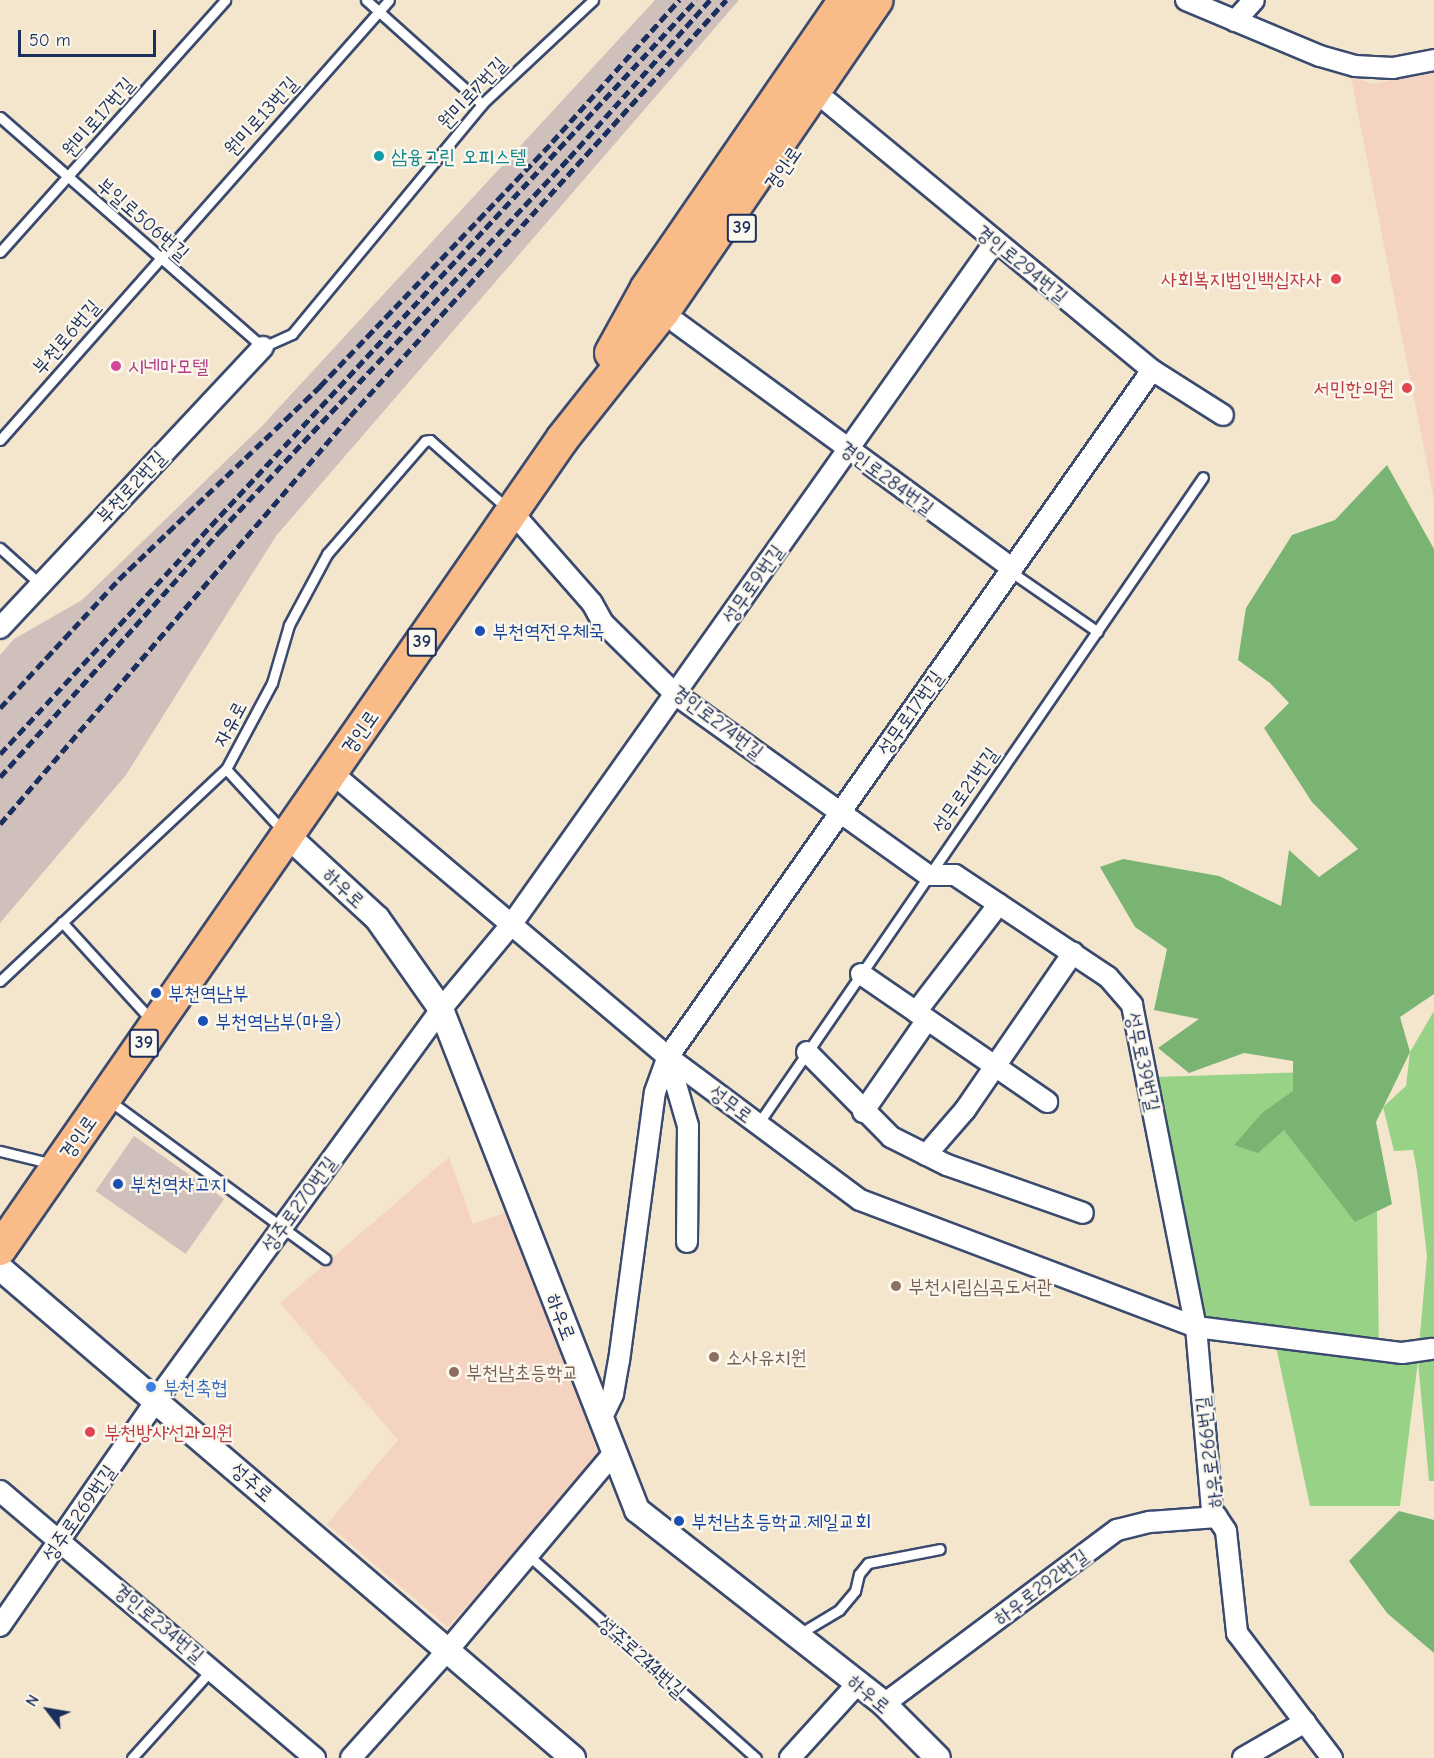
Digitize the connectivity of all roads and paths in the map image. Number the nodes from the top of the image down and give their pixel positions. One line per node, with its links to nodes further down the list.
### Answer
1 (225, 0): 16 (lane, 원미로17번길)
2 (366, 0): 9 (lane)
3 (389, 0): 9 (lane, 원미로13번길)
4 (593, 0): 14 (lane, 원미로7번길)
5 (877, 0): 24 (main road, 경인로 / 39)
6 (900, 0): 13 (main road, 경인로 / 39)
7 (1186, 0): 11 (street)
8 (1254, 0): 11 (street)
9 (379, 12): 14 (lane); 19 (lane, 원미로13번길)
10 (848, 13): 24 (main road, 경인로 / 39)
11 (1235, 21): 12 (street)
12 (1434, 60)
13 (828, 102): 17 (street, 경인로294번길); 20 (main road, 경인로 / 39)
14 (482, 104): 21 (lane, 원미로7번길)
15 (0, 117): 16 (lane, 부일로506번길)
16 (69, 177): 18 (lane, 원미로17번길); 19 (lane, 부일로506번길)
17 (995, 242): 22 (street, 경인로294번길); 26 (street, 성무로9번길)
18 (0, 252)
19 (160, 257): 21 (lane, 부일로506번길); 25 (lane, 부천로6번길)
20 (676, 323): 24 (main road, 경인로 / 39); 26 (street, 경인로284번길)
21 (263, 347): 31 (street, 부천로2번길)
22 (1152, 370): 23 (street, 경인로294번길); 30 (street, 성무로17번길)
23 (1222, 415)
24 (563, 438): 28 (main road, 경인로 / 39)
25 (0, 440)
26 (849, 449): 30 (street, 경인로284번길); 34 (street, 성무로9번길)
27 (1203, 477): 33 (lane, 성무로21번길)
28 (512, 512): 34 (street, 경인로274번길); 35 (lane, 자유로); 36 (main road, 경인로 / 39)
29 (0, 548): 31 (lane)
30 (1012, 568): 33 (lane, 경인로284번길); 37 (street, 성무로17번길)
31 (39, 583): 32 (street, 부천로2번길)
32 (0, 628)
33 (1098, 632): 39 (lane, 성무로21번길)
34 (675, 694): 37 (street, 경인로274번길); 42 (street, 성무로9번길)
35 (226, 769): 38 (lane); 41 (lane, 자유로)
36 (332, 773): 38 (main road, 경인로 / 39); 42 (street, 성무로)
37 (841, 811): 39 (street, 경인로274번길); 50 (street, 성무로17번길)
38 (288, 836): 46 (street, 하우로); 48 (main road, 경인로 / 39)
39 (928, 874): 40 (street, 성무로39번길); 44 (lane, 성무로21번길)
40 (999, 904): 43 (street, 성무로39번길); 47 (street)
41 (62, 922): 45 (lane, 자유로); 48 (lane)
42 (511, 925): 46 (street, 성주로270번길); 50 (street, 성무로)
43 (1073, 953): 51 (street); 65 (street, 성무로39번길)
44 (861, 974): 47 (street); 49 (lane, 성무로21번길)
45 (0, 981)
46 (441, 1009): 60 (street, 성주로270번길); 68 (street, 하우로)
47 (921, 1016): 51 (street); 54 (street)
48 (156, 1025): 52 (main road, 경인로 / 39)
49 (807, 1052): 54 (street); 55 (lane, 성무로21번길)
50 (668, 1057): 55 (street, 성무로); 61 (street); 68 (street, 성무로17번길)
51 (996, 1067): 53 (street); 57 (street)
52 (106, 1097): 58 (main road, 경인로 / 39); 60 (lane)
53 (1047, 1102)
54 (863, 1112): 57 (street)
55 (758, 1124): 65 (street, 성무로)
56 (0, 1151): 58 (lane)
57 (926, 1155): 59 (street)
58 (58, 1165): 62 (main road, 경인로 / 39)
59 (1083, 1213)
60 (282, 1228): 63 (lane); 67 (street, 성주로270번길)
61 (687, 1242)
62 (0, 1249)
63 (325, 1259)
64 (0, 1269): 67 (street, 성주로)
65 (1196, 1327): 66 (street, 성무로); 71 (street, 하우로266번길)
66 (1432, 1349)
67 (157, 1399): 72 (street, 성주로269번길); 77 (street, 성주로)
68 (601, 1419): 69 (street, 하우로)
69 (614, 1453): 74 (street); 76 (street, 하우로)
70 (0, 1491): 72 (street, 경인로234번길)
71 (1217, 1517): 80 (street, 하우로292번길); 81 (street, 하우로266번길)
72 (62, 1540): 75 (street, 성주로269번길); 78 (street, 경인로234번길)
73 (940, 1549): 76 (lane)
74 (528, 1555): 77 (street); 86 (lane, 성주로244번길)
75 (0, 1626)
76 (799, 1634): 79 (street, 하우로)
77 (448, 1650): 84 (street); 85 (street, 성주로)
78 (213, 1668): 82 (lane); 83 (street, 경인로234번길)
79 (857, 1684): 80 (street, 하우로); 87 (street)
80 (884, 1704): 88 (street, 하우로)
81 (1305, 1722): 89 (street); 90 (street, 하우로266번길)
82 (132, 1758)
83 (315, 1758)
84 (351, 1758)
85 (573, 1758)
86 (756, 1758)
87 (790, 1758)
88 (938, 1758)
89 (1243, 1758)
90 (1332, 1758)

